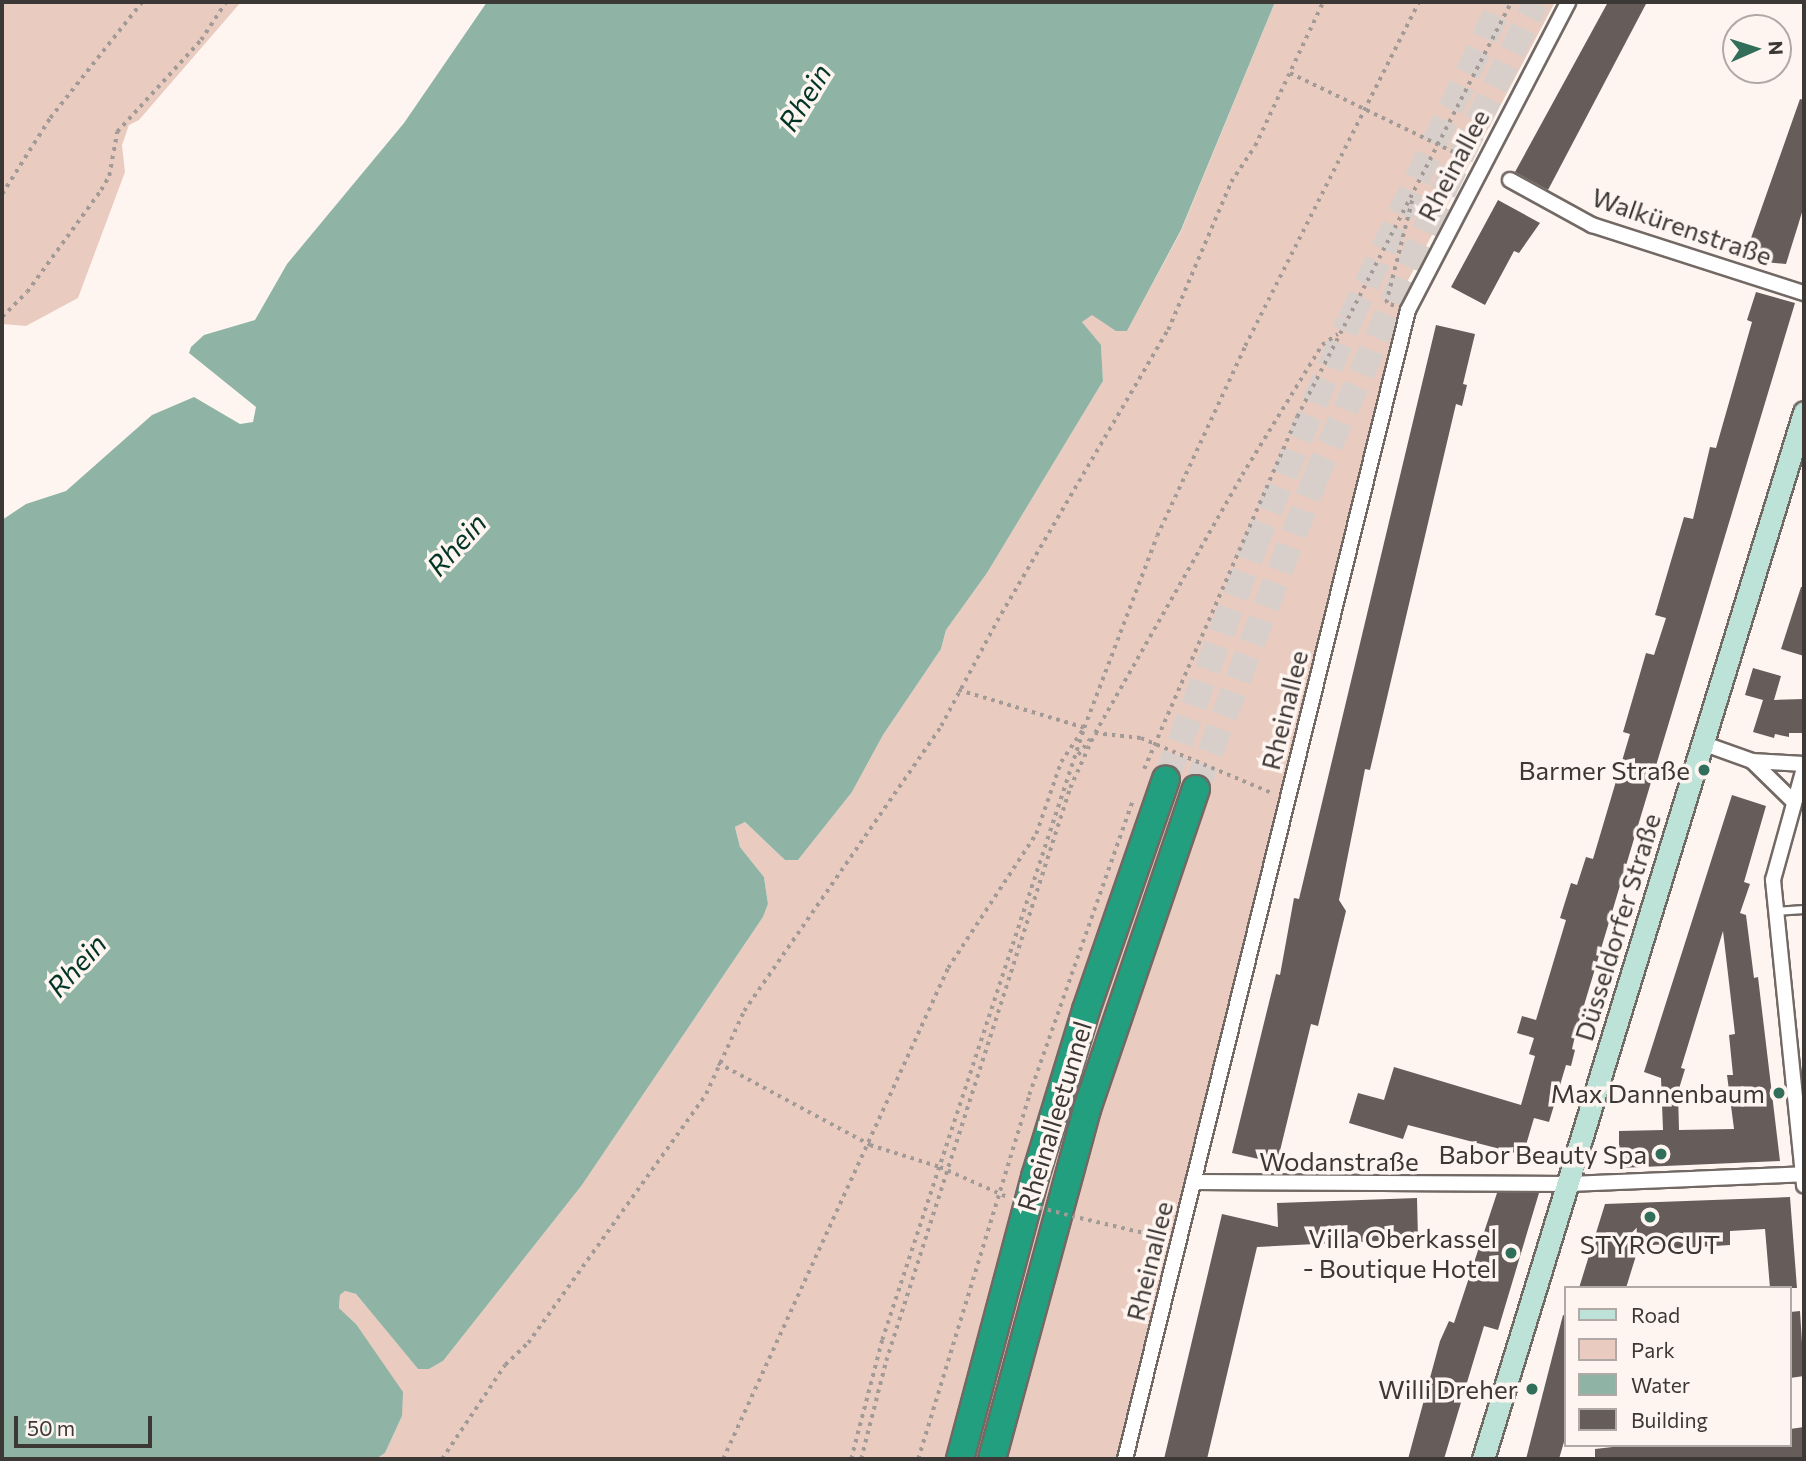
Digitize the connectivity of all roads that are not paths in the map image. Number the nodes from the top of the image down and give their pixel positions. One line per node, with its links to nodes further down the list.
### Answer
1 (1568, 2): 14 (street, Rheinallee)
2 (1510, 180): 3 (street, Walkürenstraße)
3 (1804, 293)
4 (1804, 412): 5 (street, Düsseldorfer Straße)
5 (1702, 743): 6 (street); 15 (street, Düsseldorfer Straße)
6 (1752, 761): 7 (street); 10 (street)
7 (1804, 766): 10 (street)
8 (1154, 778): 16 (highway, Rheinalleetunnel)
9 (1196, 789): 17 (highway, Rheinalleetunnel)
10 (1794, 802): 12 (street)
11 (1804, 909): 12 (lane)
12 (1774, 911): 13 (street)
13 (1804, 1178): 15 (street, Wodanstraße)
14 (1193, 1182): 15 (street, Wodanstraße); 18 (street, Rheinallee)
15 (1569, 1184): 19 (street, Düsseldorfer Straße)
16 (960, 1459)
17 (992, 1459)
18 (1125, 1459)
19 (1483, 1459)

